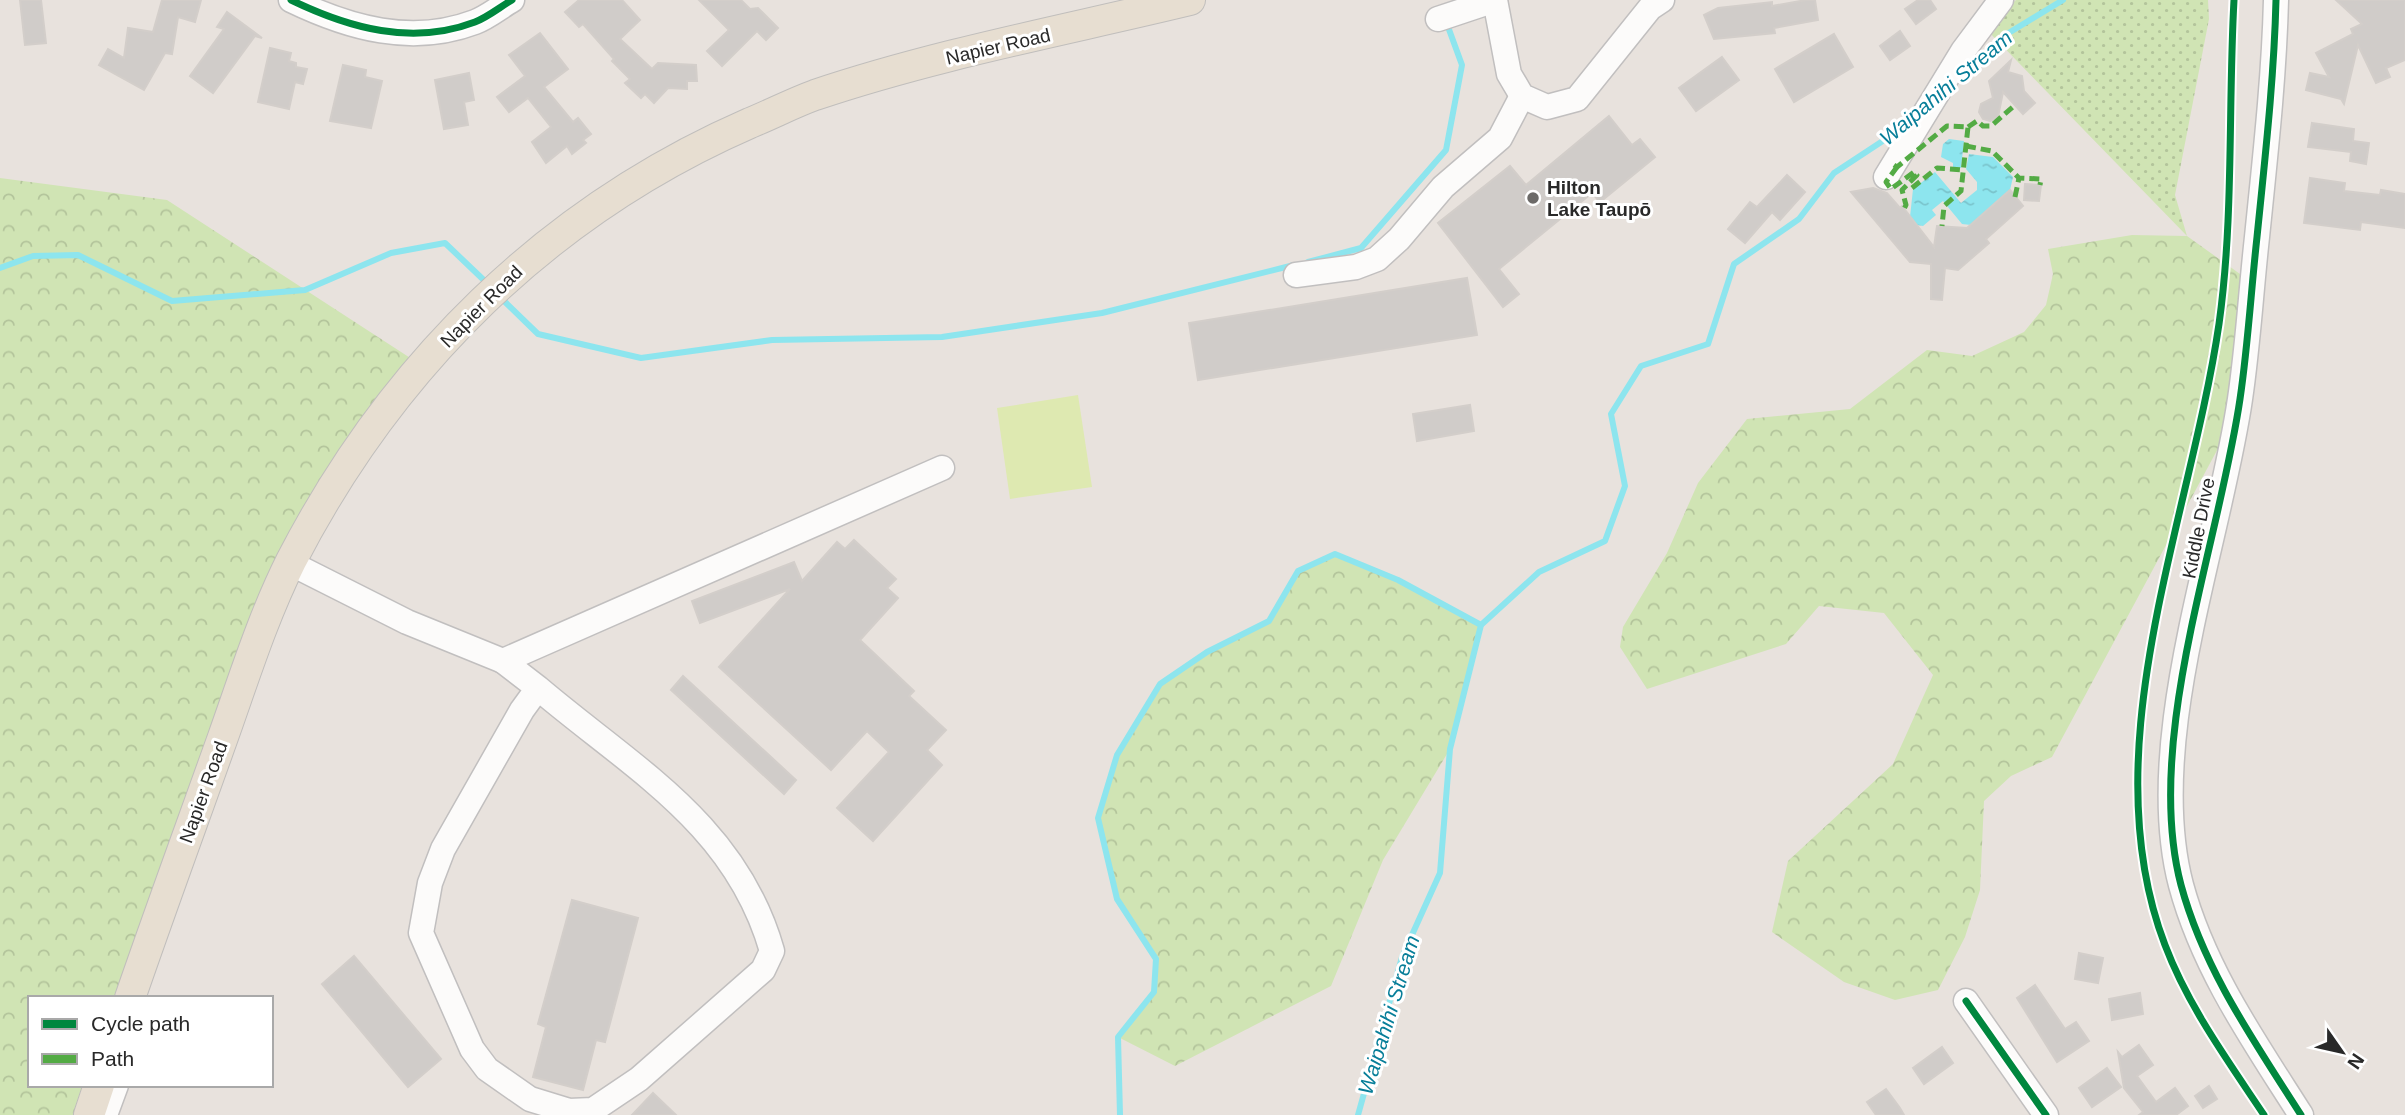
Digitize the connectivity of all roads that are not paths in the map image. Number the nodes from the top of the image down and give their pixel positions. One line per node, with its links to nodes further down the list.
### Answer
1 (291, 0): 2 (street)
2 (512, 0)
3 (1190, 0): 13 (main road, Napier Road)
4 (1495, 0): 8 (street); 9 (street)
5 (1662, 0): 9 (street)
6 (2001, 0): 10 (street)
7 (2276, 0): 25 (street, Kiddle Drive)
8 (1438, 19)
9 (1522, 96): 11 (street)
10 (1886, 177)
11 (1296, 275)
12 (942, 468): 14 (street)
13 (290, 563): 14 (street); 16 (main road, Napier Road)
14 (503, 661): 15 (street)
15 (538, 688): 15 (street)
16 (155, 928): 17 (main road, Napier Road); 18 (street)
17 (131, 996)
18 (143, 996)
19 (1966, 1001): 24 (street)
20 (98, 1087): 22 (main road)
21 (115, 1087): 23 (street)
22 (89, 1115)
23 (105, 1115)
24 (2046, 1115)
25 (2301, 1115)

